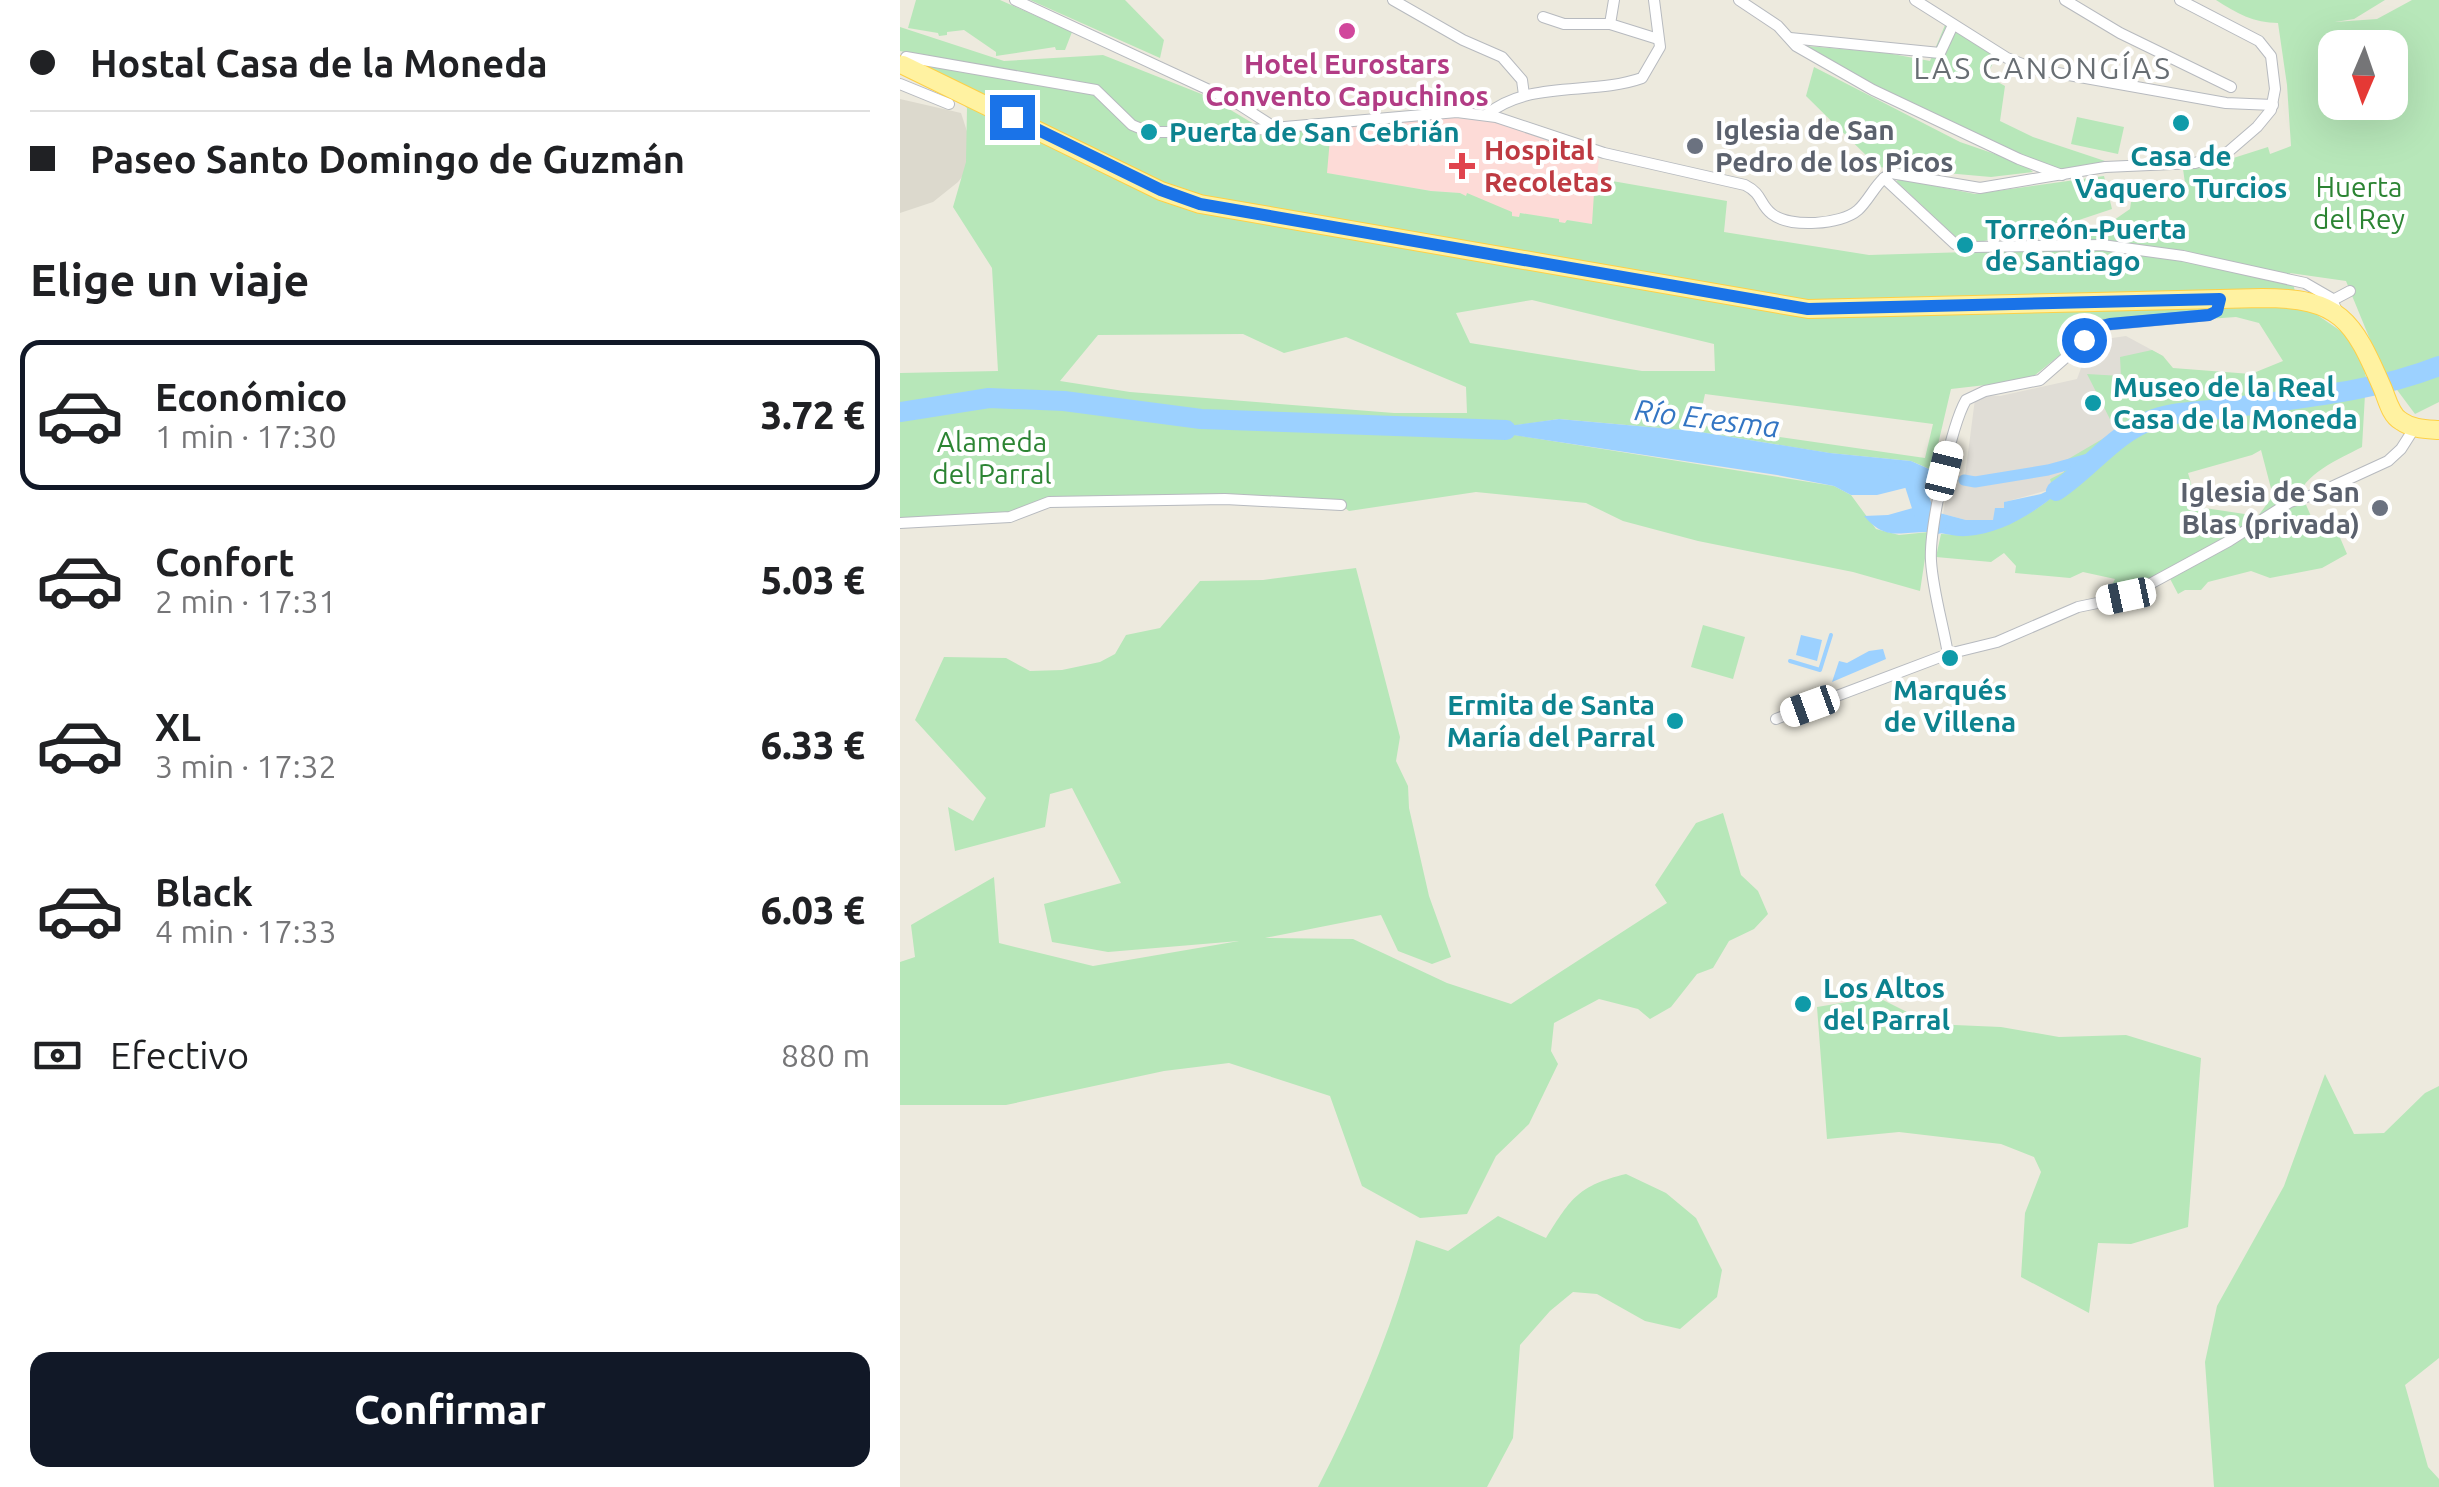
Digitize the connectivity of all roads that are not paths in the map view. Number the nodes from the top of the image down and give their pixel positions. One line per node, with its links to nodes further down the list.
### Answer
1 (1015, 0): 21 (street)
2 (1393, 0): 17 (street)
3 (1614, 0): 10 (street)
4 (1654, 0): 13 (street)
5 (1739, 0): 12 (street)
6 (1915, 0): 11 (street)
7 (2065, 0): 16 (street)
8 (2180, 0): 19 (street)
9 (1543, 16): 10 (street)
10 (1610, 24): 13 (street)
11 (1953, 25): 12 (street); 19 (street)
12 (1788, 38): 22 (street)
13 (1658, 39): 17 (street)
14 (902, 59): 21 (street); 27 (main road)
15 (900, 84): 18 (street)
16 (2231, 87)
17 (1524, 94): 20 (street)
18 (949, 104)
19 (2268, 105): 22 (street)
20 (1486, 114): 21 (street); 23 (street)
21 (1274, 128)
22 (2062, 175): 23 (street)
23 (1884, 178): 24 (street)
24 (1955, 244)
25 (1974, 247): 28 (street)
26 (2350, 291): 28 (street)
27 (2220, 299): 28 (main road); 33 (street)
28 (2336, 308): 29 (main road)
29 (2415, 427): 30 (main road); 33 (street)
30 (2439, 430)
31 (1341, 505): 32 (street)
32 (900, 523)
33 (1948, 654): 34 (street)
34 (1776, 719)

